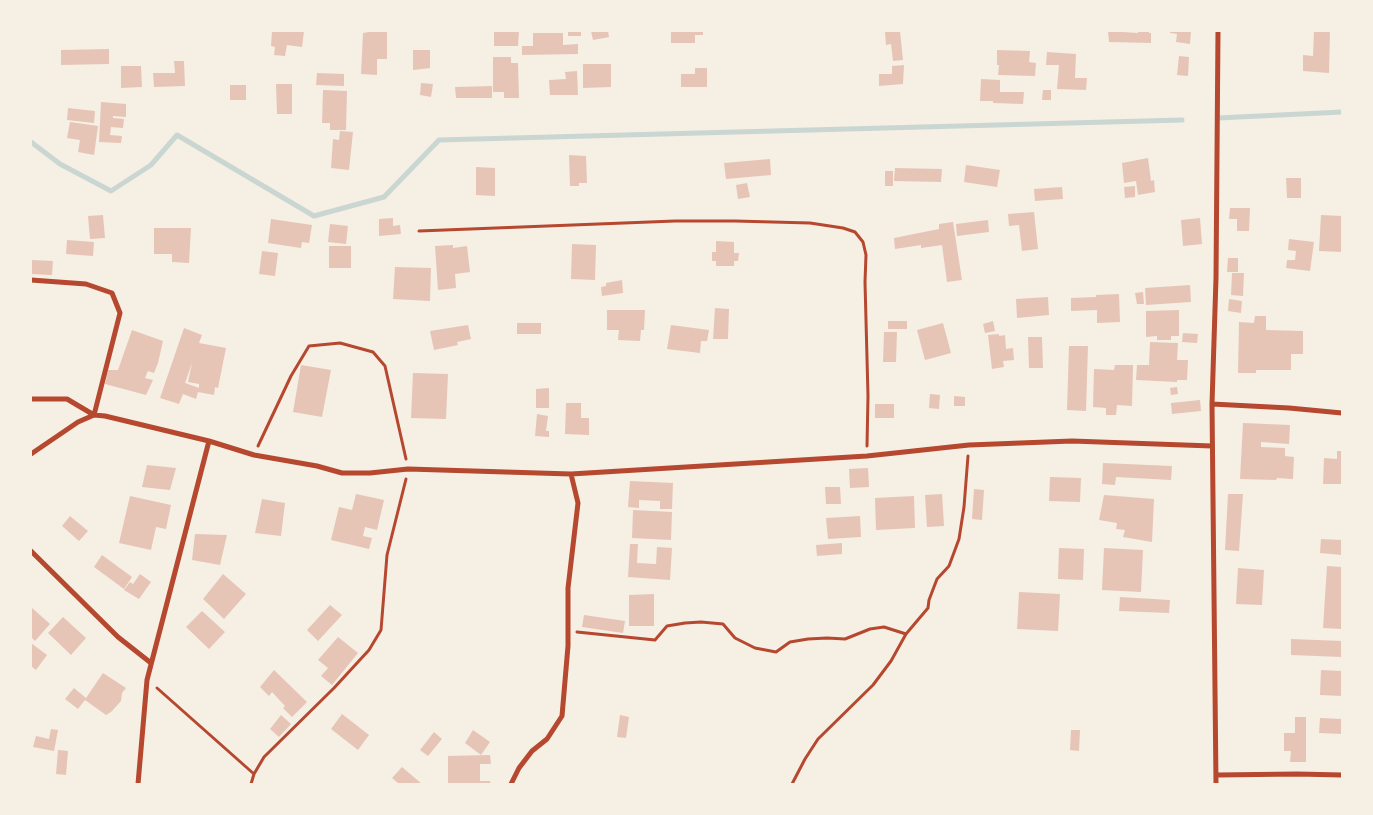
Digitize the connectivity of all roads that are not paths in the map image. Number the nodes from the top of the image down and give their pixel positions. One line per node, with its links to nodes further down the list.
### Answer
1 (1218, 31): 4 (street)
2 (31, 280): 6 (street)
3 (31, 399): 6 (street)
4 (1212, 404): 5 (street); 8 (street)
5 (1342, 413)
6 (94, 415): 7 (street); 9 (street)
7 (209, 441): 10 (street); 12 (street)
8 (1212, 446): 10 (street); 13 (street)
9 (31, 454)
10 (571, 474): 16 (street)
11 (31, 551): 12 (street)
12 (151, 663): 15 (street)
13 (1217, 775): 14 (street); 17 (street)
14 (1342, 775)
15 (138, 784)
16 (511, 784)
17 (1216, 784)

